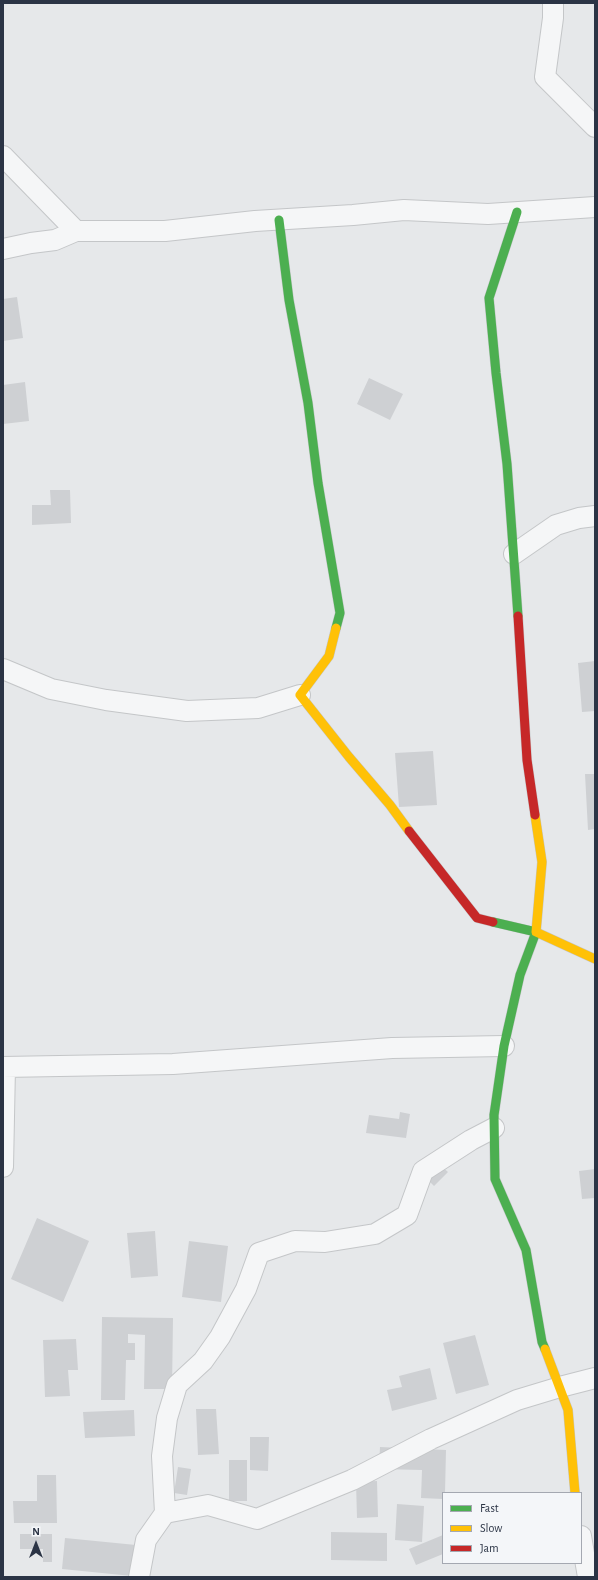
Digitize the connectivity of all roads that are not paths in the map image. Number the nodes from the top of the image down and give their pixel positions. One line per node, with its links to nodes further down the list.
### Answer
1 (553, 3): 2 (street)
2 (595, 127)
3 (3, 156): 7 (street)
4 (595, 206): 5 (street)
5 (517, 212): 6 (street); 10 (street)
6 (279, 220): 7 (street); 12 (street)
7 (76, 231): 8 (street)
8 (3, 249)
9 (595, 516): 10 (street)
10 (514, 554): 13 (street)
11 (3, 669): 12 (street)
12 (300, 695): 13 (street)
13 (536, 932): 14 (street); 15 (street)
14 (595, 959)
15 (504, 1046): 16 (street); 17 (street)
16 (4, 1067): 18 (street)
17 (494, 1128): 20 (street); 22 (street)
18 (3, 1167)
19 (595, 1378): 20 (street)
20 (560, 1387): 21 (street); 22 (street)
21 (575, 1492)
22 (165, 1513): 24 (street)
23 (582, 1542): 25 (street)
24 (139, 1577)
25 (588, 1577)

